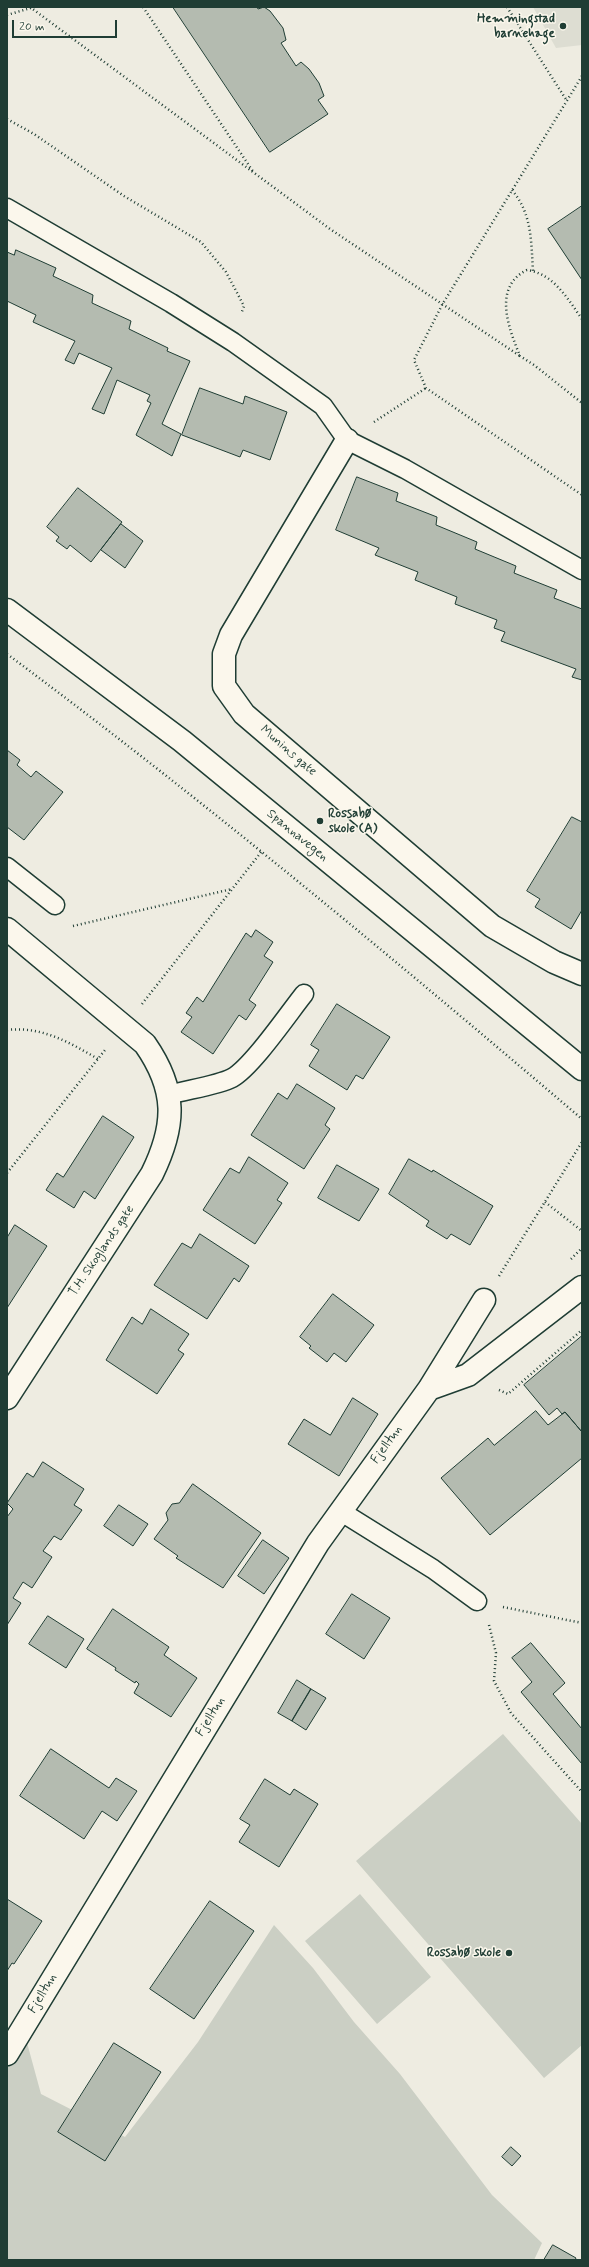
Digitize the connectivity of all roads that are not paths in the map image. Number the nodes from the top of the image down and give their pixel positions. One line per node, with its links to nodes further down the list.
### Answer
1 (7, 208): 2 (lane)
2 (347, 440): 3 (lane); 8 (street, Munins gate)
3 (582, 570)
4 (7, 610): 10 (street, Spannavegen)
5 (7, 867): 6 (lane)
6 (55, 905)
7 (7, 929): 11 (street, T.H. Skoglands gate)
8 (582, 974)
9 (304, 994): 11 (lane)
10 (582, 1069)
11 (169, 1094): 15 (street, T.H. Skoglands gate)
12 (582, 1287): 14 (street)
13 (484, 1300): 14 (street, Fjelltun)
14 (429, 1389): 16 (street, Fjelltun)
15 (7, 1398)
16 (340, 1511): 17 (lane); 18 (street, Fjelltun)
17 (477, 1601)
18 (7, 2054)

